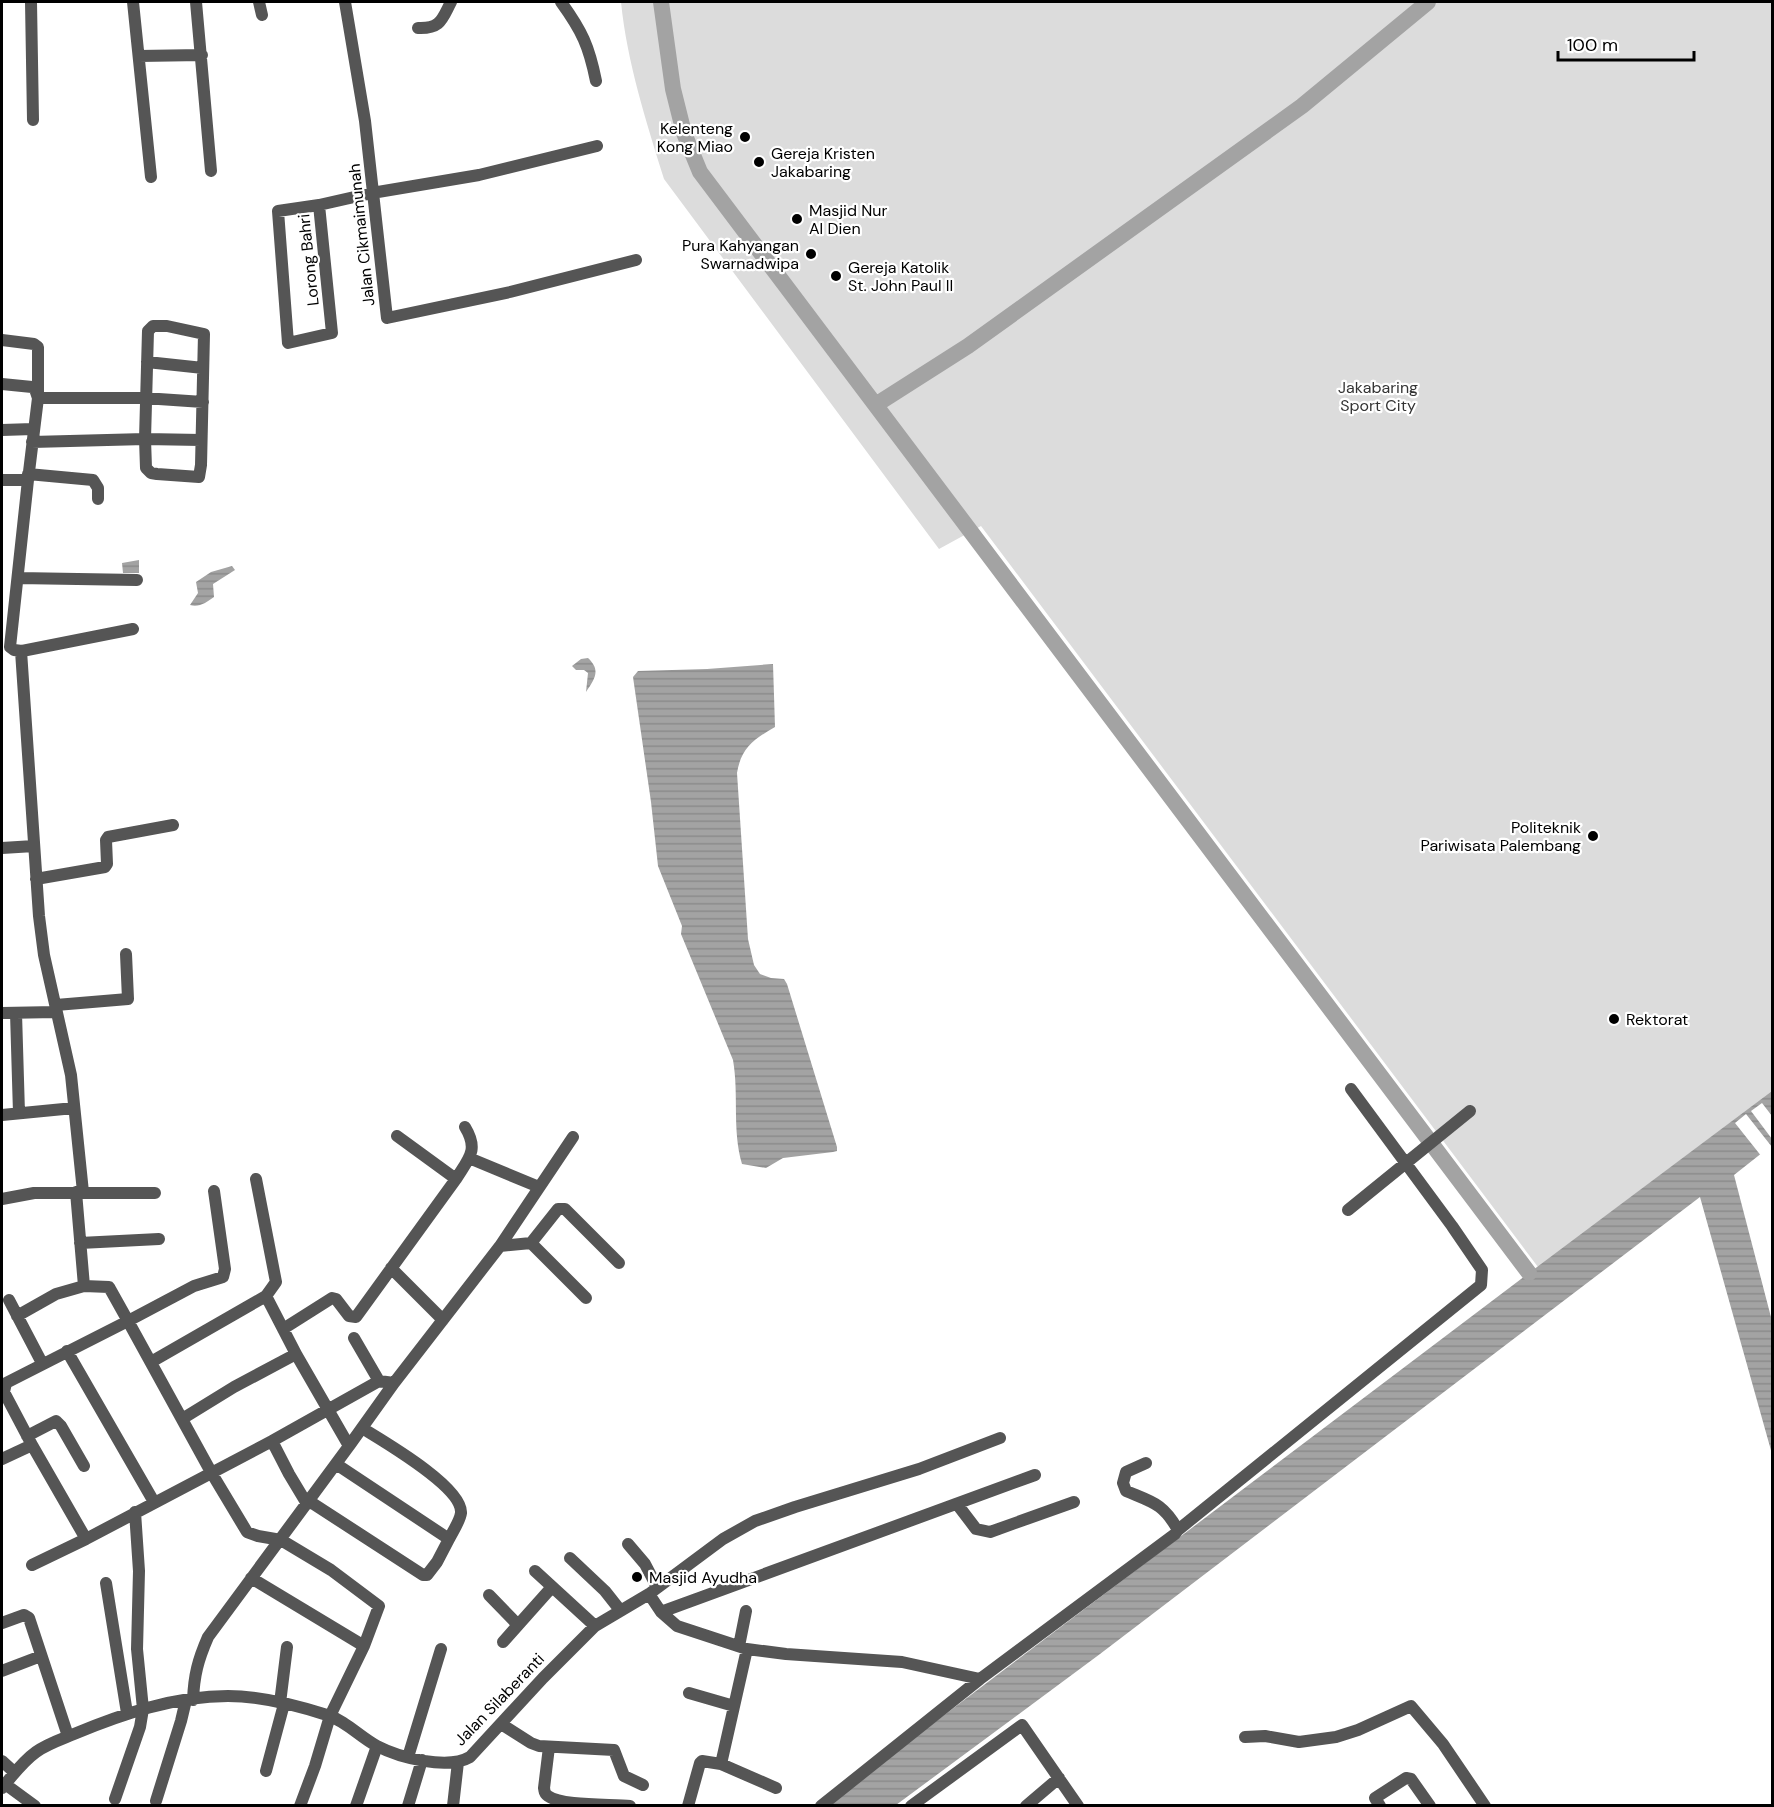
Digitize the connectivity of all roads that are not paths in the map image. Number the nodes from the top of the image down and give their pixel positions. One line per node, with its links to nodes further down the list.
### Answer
1 (31, 2): 13 (street)
2 (133, 2): 11 (street)
3 (196, 2): 10 (street)
4 (259, 2): 8 (street)
5 (345, 2): 17 (street, Jalan Cikmaimunah)
6 (451, 2): 9 (street)
7 (561, 2): 12 (street)
8 (262, 15)
9 (418, 28)
10 (202, 55): 11 (street); 15 (street)
11 (139, 56): 16 (street)
12 (596, 81)
13 (33, 120)
14 (597, 146): 17 (street)
15 (211, 171)
16 (151, 177)
17 (372, 192): 18 (street); 19 (street, Jalan Cikmaimunah)
18 (319, 205): 18 (street, Lorong Bahri)
19 (636, 260)
20 (2, 340): 24 (street)
21 (147, 362): 22 (street); 22 (street); 25 (street)
22 (203, 368): 26 (street)
23 (2, 384): 24 (street)
24 (38, 398): 25 (street); 28 (street)
25 (146, 398): 26 (street); 29 (street)
26 (202, 402): 30 (street)
27 (2, 430): 28 (street)
28 (33, 435): 29 (street); 31 (street)
29 (145, 439): 30 (street); 30 (street)
30 (201, 440)
31 (28, 477): 32 (street); 33 (street); 34 (street)
32 (2, 480)
33 (98, 499)
34 (18, 578): 35 (street); 37 (street)
35 (136, 580)
36 (133, 630): 37 (street)
37 (21, 651): 39 (street)
38 (173, 825): 41 (street)
39 (33, 846): 40 (street); 41 (street)
40 (2, 848)
41 (36, 879): 43 (street)
42 (126, 954): 43 (street)
43 (56, 1008): 45 (street); 47 (street)
44 (2, 1013): 45 (street)
45 (16, 1013): 49 (street)
46 (1351, 1089): 55 (street)
47 (74, 1108): 49 (street); 60 (street)
48 (1470, 1111): 55 (street)
49 (19, 1113): 50 (street)
50 (2, 1115)
51 (465, 1127): 54 (street)
52 (397, 1136): 57 (street)
53 (573, 1137): 58 (street)
54 (469, 1158): 57 (street); 58 (street)
55 (1406, 1162): 63 (street); 103 (street)
56 (256, 1179): 71 (street)
57 (456, 1179): 69 (street)
58 (539, 1187): 67 (street)
59 (214, 1191): 75 (street)
60 (80, 1192): 61 (street); 62 (street); 65 (street)
61 (155, 1193)
62 (2, 1199)
63 (1348, 1210)
64 (159, 1239): 65 (street)
65 (80, 1243): 70 (street)
66 (531, 1243): 67 (street); 68 (street); 72 (street)
67 (500, 1246): 76 (street)
68 (619, 1263)
69 (392, 1268): 76 (street); 77 (street)
70 (84, 1286): 74 (street); 75 (street)
71 (266, 1296): 77 (street); 81 (street)
72 (586, 1298)
73 (9, 1300): 74 (street)
74 (17, 1316): 82 (street)
75 (128, 1320): 79 (street); 81 (street)
76 (443, 1320): 84 (street)
77 (283, 1329): 80 (street)
78 (354, 1338): 83 (street)
79 (67, 1351): 82 (street); 98 (street)
80 (296, 1354): 85 (street); 86 (street)
81 (151, 1362): 86 (street)
82 (42, 1363): 89 (street)
83 (379, 1381): 84 (street); 85 (street)
84 (394, 1383): 87 (street)
85 (327, 1408): 90 (street); 91 (street)
86 (182, 1419): 96 (street)
87 (362, 1428): 91 (street); 105 (street)
88 (1000, 1438): 114 (street, Jalan Silaberanti)
89 (29, 1441): 92 (street); 95 (street); 104 (street)
90 (272, 1441): 96 (street); 99 (street)
91 (350, 1446): 94 (street)
92 (2, 1459)
93 (1146, 1462): 103 (street)
94 (336, 1464): 99 (street); 105 (street)
95 (84, 1466)
96 (211, 1472): 98 (street); 106 (street)
97 (1035, 1475): 101 (street)
98 (154, 1502): 102 (street)
99 (308, 1502): 105 (street); 106 (street)
100 (1074, 1502): 101 (street)
101 (957, 1504): 118 (street)
102 (135, 1512): 104 (street); 134 (street)
103 (1178, 1530): 129 (street)
104 (86, 1539): 109 (street)
105 (449, 1539)
106 (281, 1540): 111 (street); 123 (street)
107 (628, 1544): 114 (street)
108 (570, 1558): 116 (street)
109 (32, 1565)
110 (535, 1571): 113 (street)
111 (251, 1578): 123 (street); 131 (street)
112 (106, 1583): 135 (street)
113 (552, 1587): 120 (street); 121 (street)
114 (653, 1591): 116 (street, Jalan Silaberanti); 118 (street)
115 (489, 1595): 120 (street)
116 (620, 1610): 121 (street, Jalan Silaberanti)
117 (746, 1611): 125 (street)
118 (661, 1612): 125 (street)
119 (3, 1619): 127 (street)
120 (518, 1625): 122 (street)
121 (595, 1626): 137 (street, Jalan Silaberanti)
122 (503, 1642)
123 (364, 1646): 136 (street)
124 (287, 1647): 132 (street)
125 (743, 1648): 129 (street); 133 (street)
126 (441, 1649): 142 (street)
127 (41, 1656): 128 (street); 138 (street)
128 (2, 1671)
129 (980, 1679): 165 (street)
130 (689, 1693): 133 (street)
131 (190, 1700): 132 (street, Jalan Silaberanti); 134 (street, Jalan Silaberanti); 154 (street)
132 (282, 1703): 136 (street, Jalan Silaberanti); 147 (street)
133 (734, 1706): 146 (street)
134 (143, 1709): 135 (street, Jalan Silaberanti); 153 (street)
135 (126, 1713): 138 (street, Jalan Silaberanti)
136 (330, 1716): 140 (street, Jalan Silaberanti); 159 (street)
137 (501, 1724): 141 (street); 145 (street, Jalan Silaberanti)
138 (68, 1736): 148 (street, Jalan Silaberanti)
139 (1245, 1737): 170 (street)
140 (377, 1746): 142 (street, Jalan Silaberanti); 160 (street)
141 (549, 1748): 150 (street); 156 (street)
142 (408, 1756): 143 (street, Jalan Silaberanti)
143 (422, 1760): 145 (street, Jalan Silaberanti); 161 (street)
144 (2, 1761): 148 (street)
145 (458, 1762): 162 (street)
146 (721, 1764): 152 (street); 164 (street)
147 (266, 1771)
148 (14, 1772): 151 (street, Jalan Silaberanti)
149 (1059, 1778): 157 (street); 166 (street); 167 (street)
150 (644, 1785)
151 (3, 1786): 158 (street)
152 (776, 1788)
153 (115, 1799)
154 (156, 1801)
155 (1378, 1802): 168 (street); 169 (street)
156 (564, 1803): 163 (street)
157 (1033, 1803)
158 (35, 1806)
159 (300, 1806)
160 (356, 1806)
161 (408, 1806)
162 (453, 1806)
163 (630, 1806)
164 (688, 1806)
165 (820, 1806)
166 (910, 1806)
167 (1078, 1806)
168 (1365, 1806)
169 (1430, 1806)
170 (1485, 1806)

